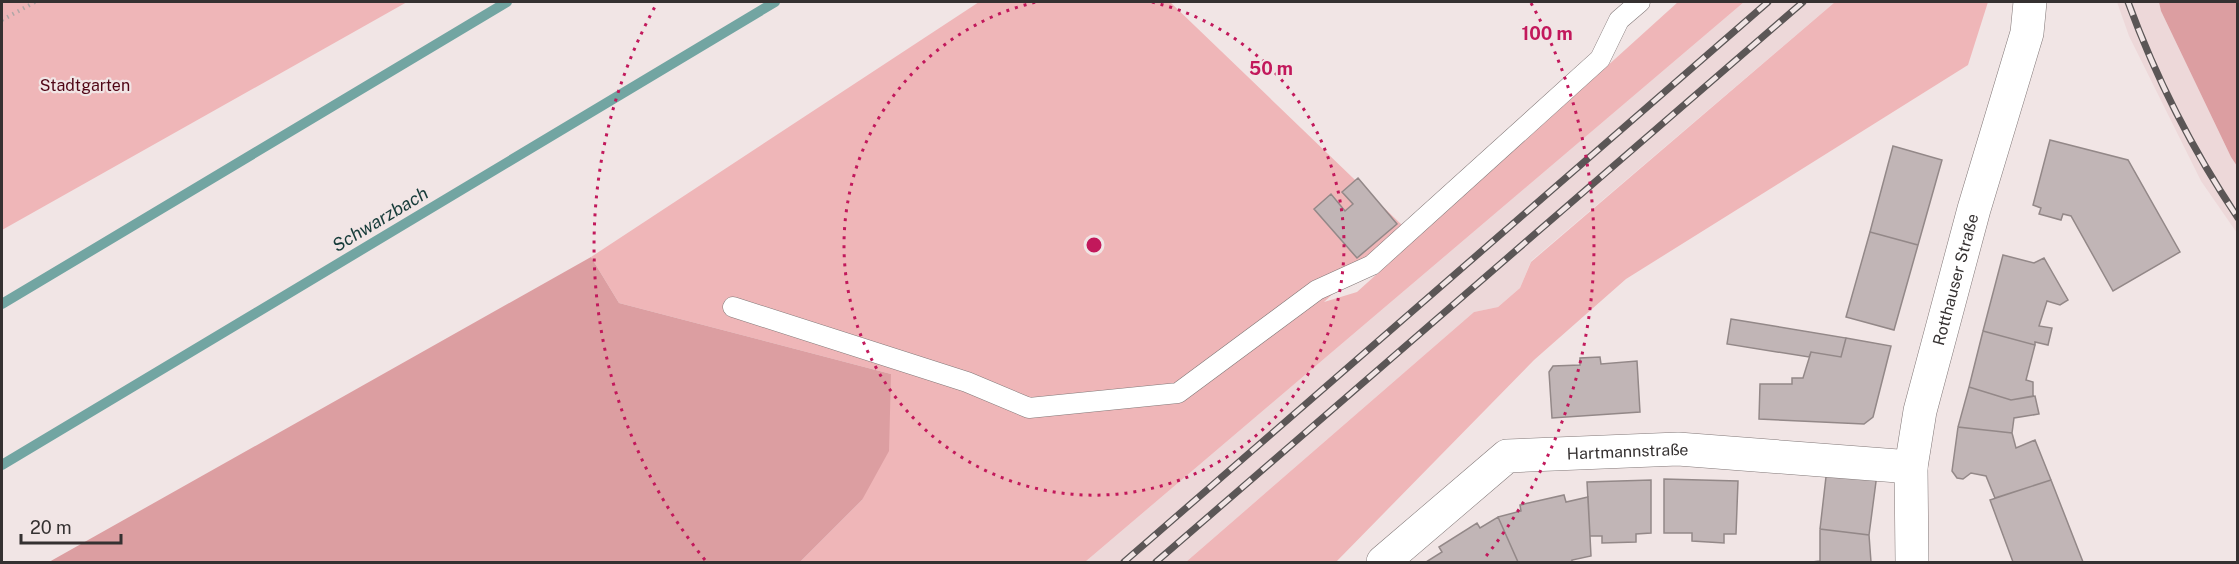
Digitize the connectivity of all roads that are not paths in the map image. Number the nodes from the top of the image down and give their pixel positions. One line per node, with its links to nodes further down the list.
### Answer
1 (1640, 2): 3 (lane)
2 (2030, 2): 4 (main road, Rotthauser Straße)
3 (733, 307)
4 (1911, 467): 5 (main road, Hartmannstraße); 6 (main road, Rotthauser Straße)
5 (1383, 562)
6 (1912, 562)

